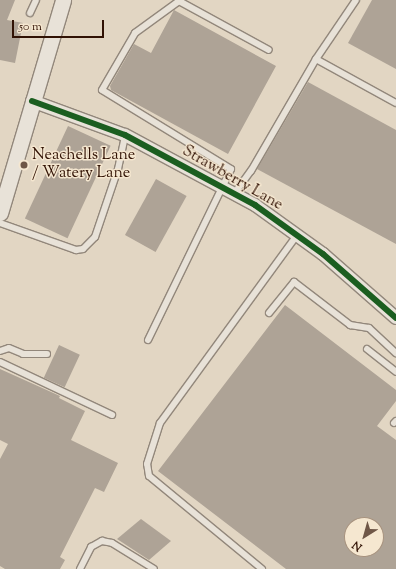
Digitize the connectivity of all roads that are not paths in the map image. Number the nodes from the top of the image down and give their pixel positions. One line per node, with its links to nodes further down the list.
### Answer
1 (36, 0): 4 (lane)
2 (63, 0): 7 (street)
3 (356, 0): 6 (lane)
4 (30, 13)
5 (269, 50): 10 (lane)
6 (316, 59): 8 (lane); 11 (lane)
7 (32, 101): 9 (street, Strawberry Lane); 12 (street)
8 (396, 103)
9 (125, 135): 10 (street, Strawberry Lane); 13 (lane)
10 (221, 187): 11 (street, Strawberry Lane); 17 (lane)
11 (234, 194): 14 (street, Strawberry Lane)
12 (0, 213)
13 (0, 223)
14 (298, 234): 16 (street, Strawberry Lane); 27 (lane)
15 (269, 313): 20 (lane)
16 (396, 318)
17 (148, 340)
18 (367, 349): 23 (lane)
19 (0, 350): 21 (lane)
20 (396, 353)
21 (47, 354)
22 (0, 362): 24 (lane)
23 (396, 372)
24 (112, 415)
25 (80, 569): 26 (lane)
26 (154, 569)
27 (262, 569)

